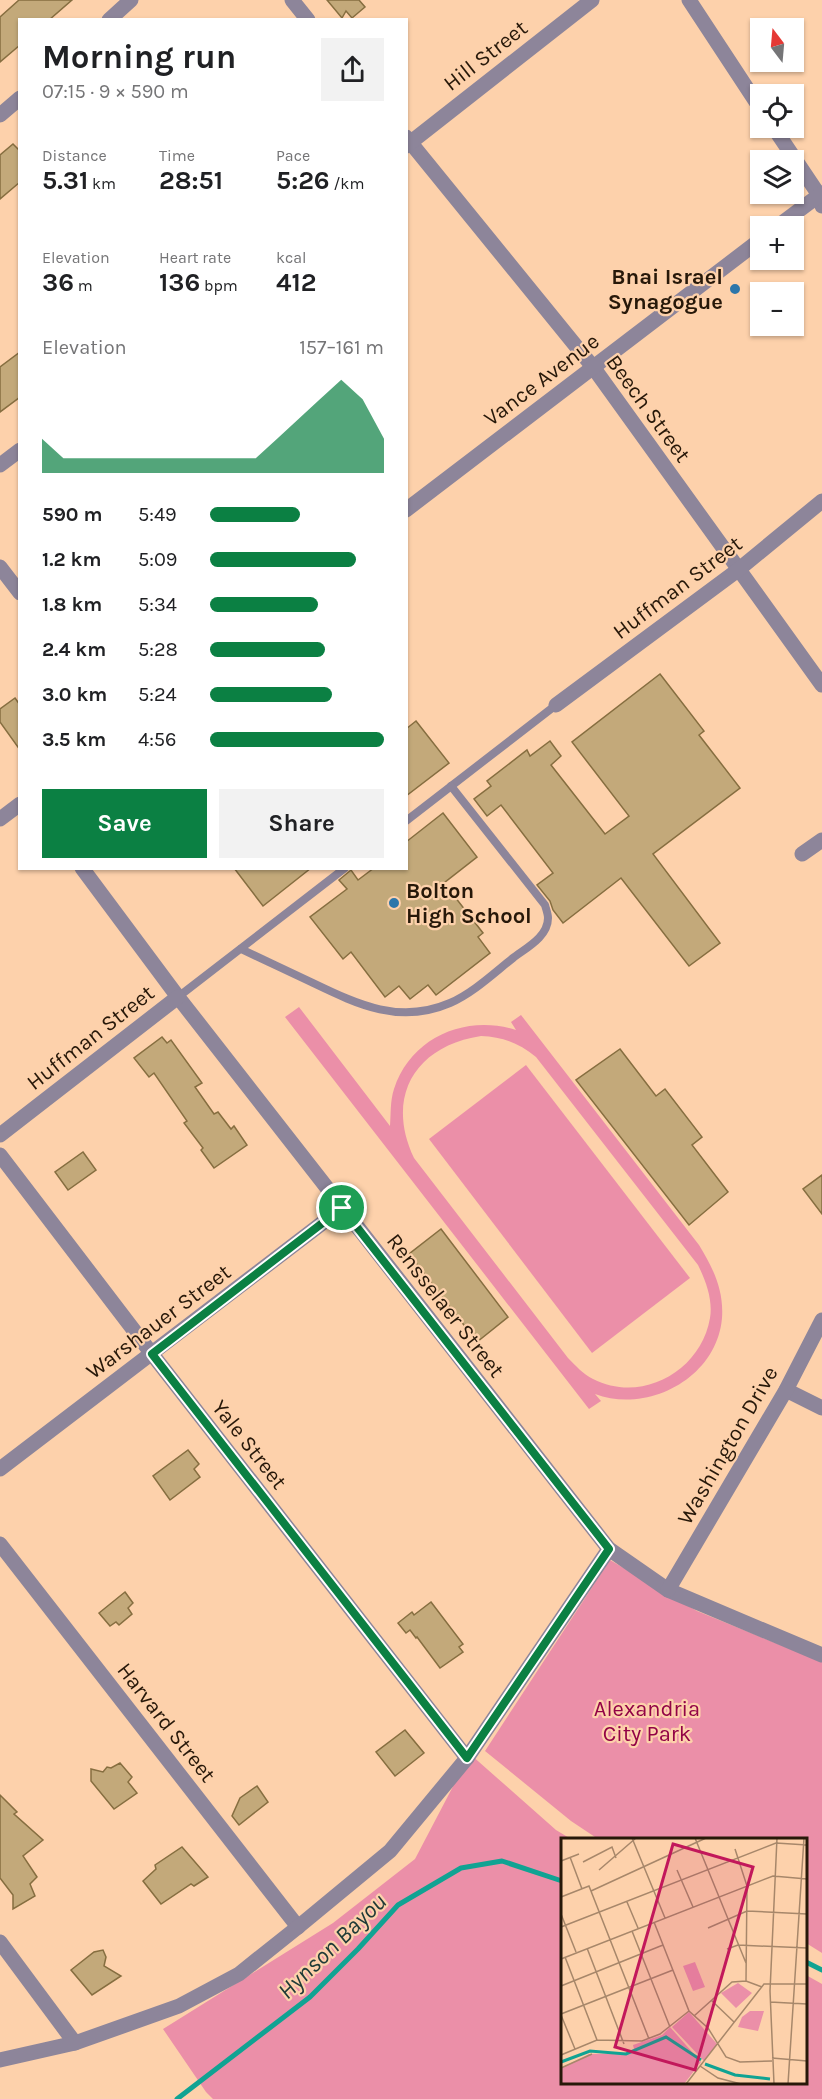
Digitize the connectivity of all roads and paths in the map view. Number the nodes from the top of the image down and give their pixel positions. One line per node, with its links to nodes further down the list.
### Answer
1 (131, 0): 5 (street)
2 (292, 0): 6 (street)
3 (592, 0): 11 (street, Hill Street)
4 (689, 0): 7 (street)
5 (111, 18)
6 (306, 18)
7 (750, 93)
8 (18, 100): 9 (street)
9 (0, 116)
10 (781, 138): 12 (street)
11 (408, 142): 15 (street, Beech Street)
12 (821, 198): 13 (street)
13 (793, 216)
14 (750, 248): 15 (street, Vance Avenue)
15 (593, 368): 19 (street, Vance Avenue); 21 (street, Beech Street)
16 (18, 452): 17 (street)
17 (0, 465)
18 (822, 501): 21 (street, Huffman Street)
19 (408, 508)
20 (0, 567): 22 (street)
21 (738, 570): 23 (street, Beech Street); 24 (street, Huffman Street)
22 (18, 590)
23 (822, 686)
24 (556, 705): 25 (lane)
25 (451, 786): 28 (lane); 33 (lane)
26 (18, 806): 27 (street)
27 (0, 819)
28 (408, 819)
29 (822, 840): 30 (street)
30 (802, 854)
31 (83, 870): 34 (street, Rensselaer Street)
32 (342, 870): 33 (lane)
33 (241, 949): 34 (lane)
34 (178, 997): 35 (street, Huffman Street); 37 (street, Rensselaer Street)
35 (0, 1135)
36 (0, 1155): 39 (street, Yale Street)
37 (342, 1208): 39 (street, Warshauer Street); 44 (street, Rensselaer Street)
38 (822, 1320): 40 (street, Washington Drive)
39 (152, 1354): 42 (street, Warshauer Street); 47 (street, Yale Street)
40 (786, 1390): 41 (street); 45 (street, Washington Drive)
41 (822, 1408)
42 (0, 1469)
43 (0, 1544): 48 (street, Harvard Street)
44 (609, 1549): 45 (street, Rensselaer Street); 47 (street)
45 (668, 1590): 46 (street, Rensselaer Street)
46 (822, 1655)
47 (467, 1758): 48 (street)
48 (298, 1927): 50 (street)
49 (0, 1942): 50 (street)
50 (75, 2043): 51 (street)
51 (0, 2060)

